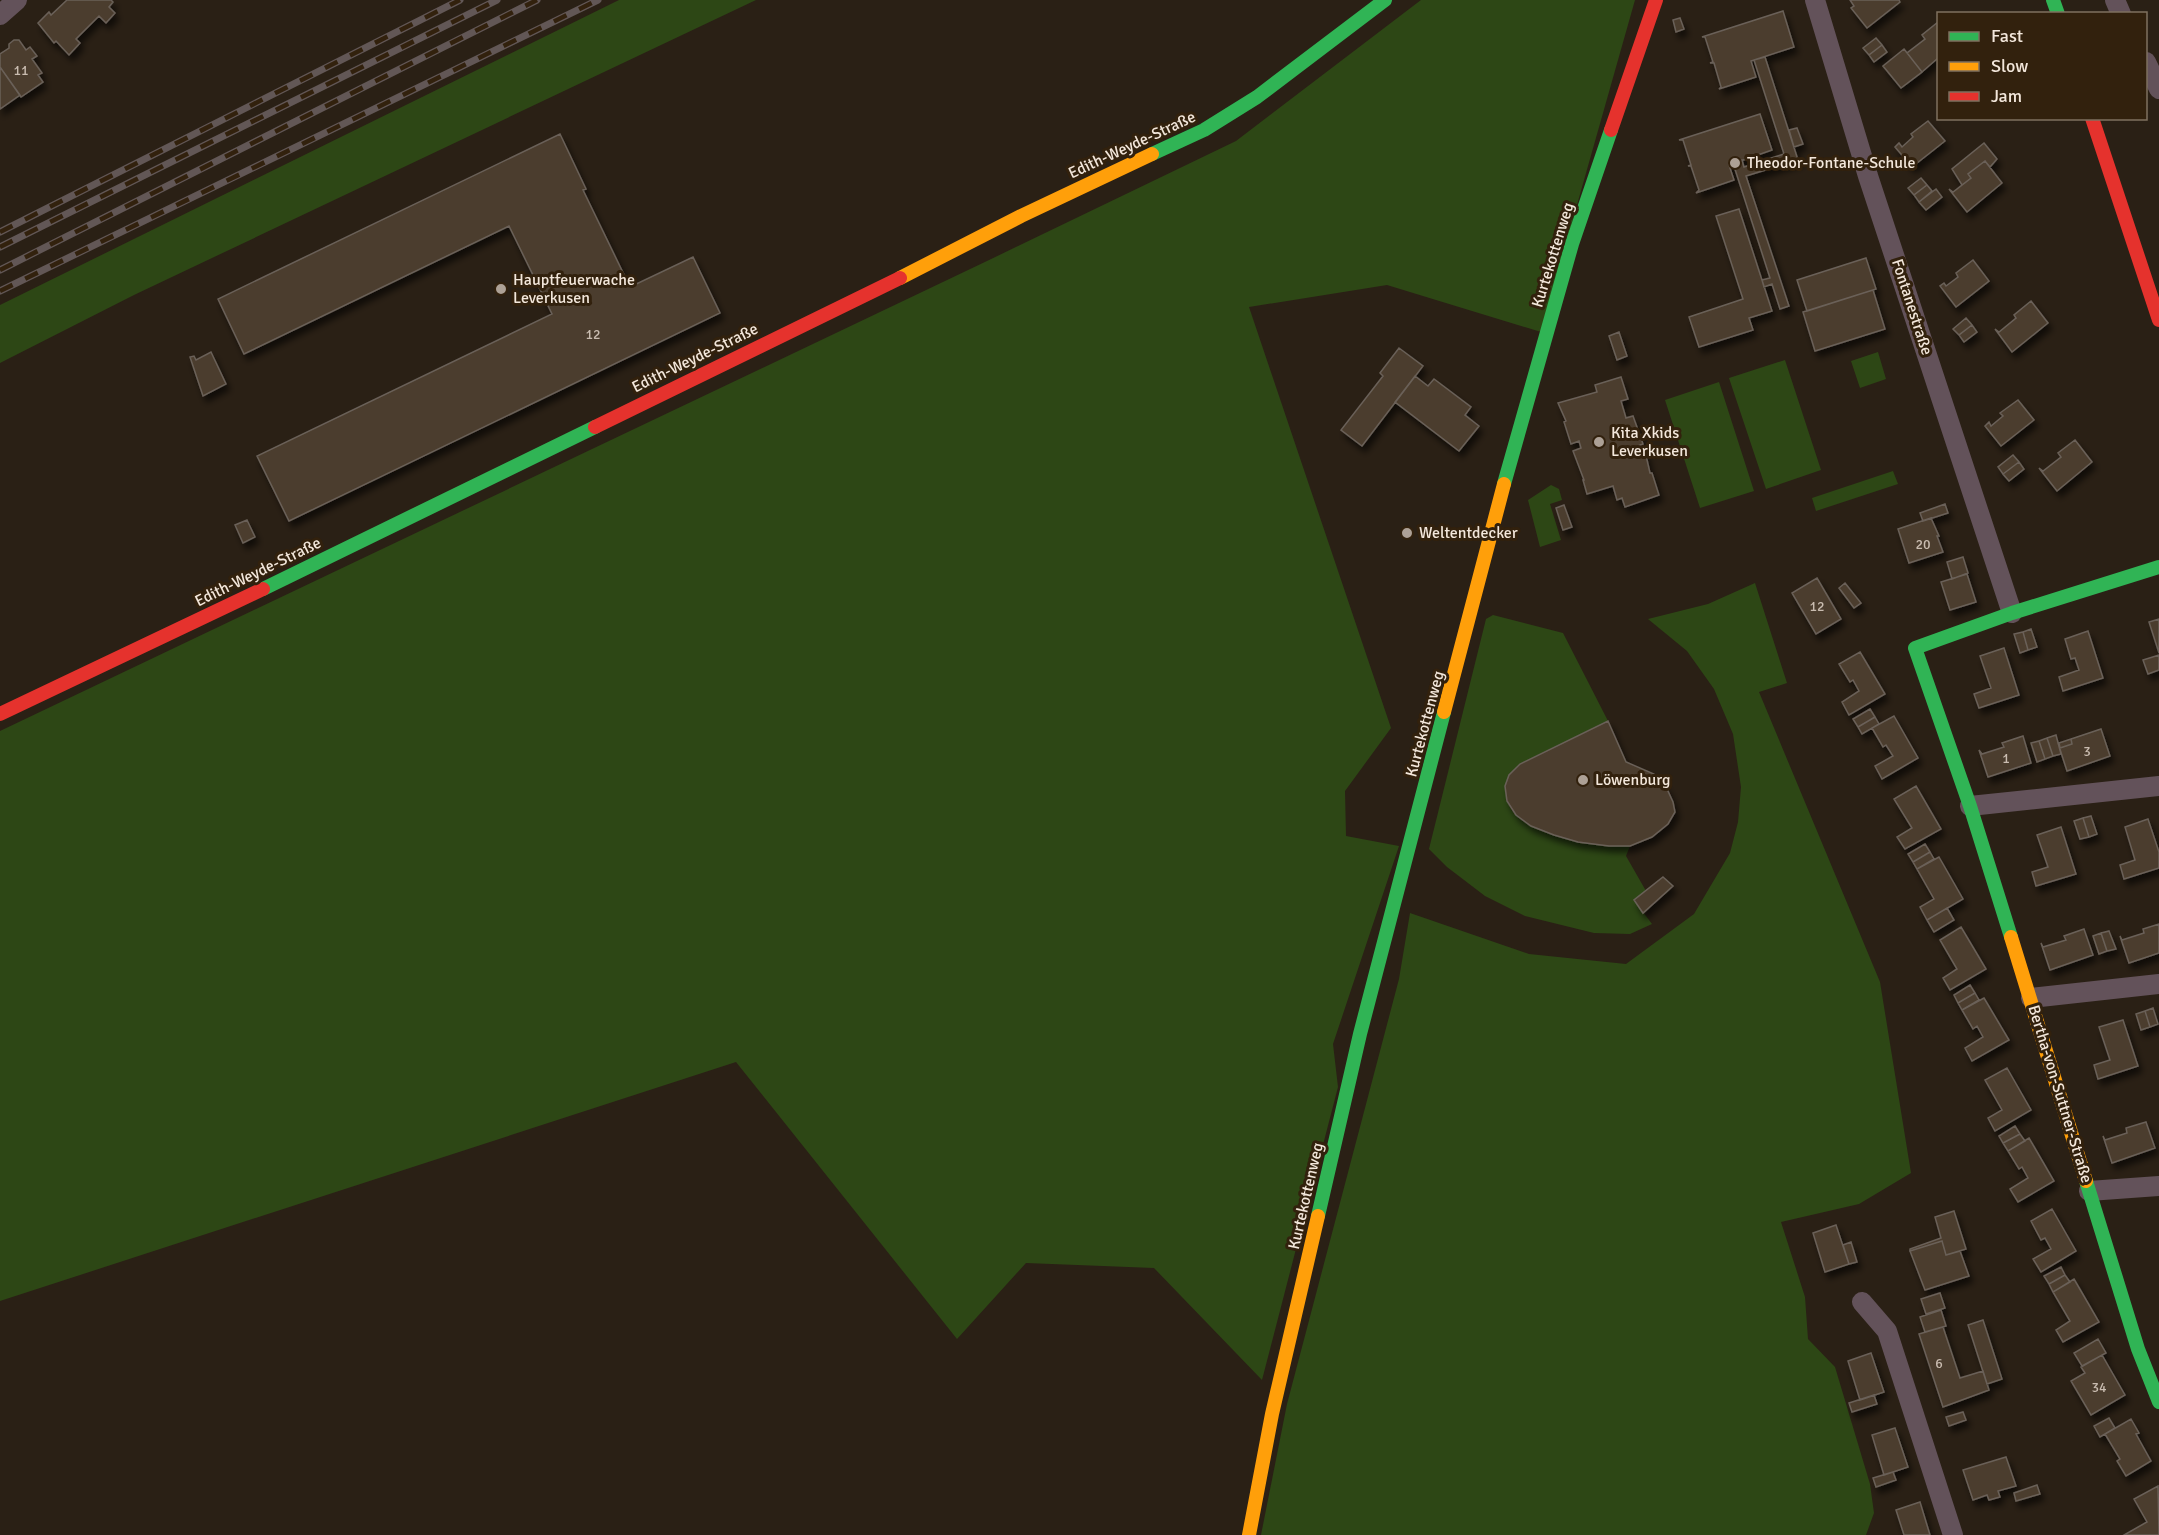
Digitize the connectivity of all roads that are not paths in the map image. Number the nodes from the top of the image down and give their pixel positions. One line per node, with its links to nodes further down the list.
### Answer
1 (17, 0): 5 (street)
2 (1385, 0): 12 (street, Edith-Weyde-Straße)
3 (1656, 0): 21 (street, Kurtekottenweg)
4 (1815, 0): 11 (street, Fontanestraße)
5 (0, 15)
6 (2147, 66): 7 (street)
7 (2159, 89)
8 (2093, 120): 9 (street)
9 (2159, 320)
10 (2159, 567): 11 (street)
11 (2012, 613): 14 (street, Bertha-von-Suttner-Straße)
12 (0, 714)
13 (2159, 786): 14 (street)
14 (1970, 806): 16 (street, Bertha-von-Suttner-Straße)
15 (2159, 984): 16 (street, Bertha-von-Suttner-Straße)
16 (2031, 998): 18 (street, Bertha-von-Suttner-Straße)
17 (2159, 1186): 18 (street, Bertha-von-Suttner-Straße)
18 (2089, 1191): 20 (street, Bertha-von-Suttner-Straße)
19 (1862, 1302): 22 (street)
20 (2159, 1402)
21 (1249, 1535)
22 (1953, 1535)

